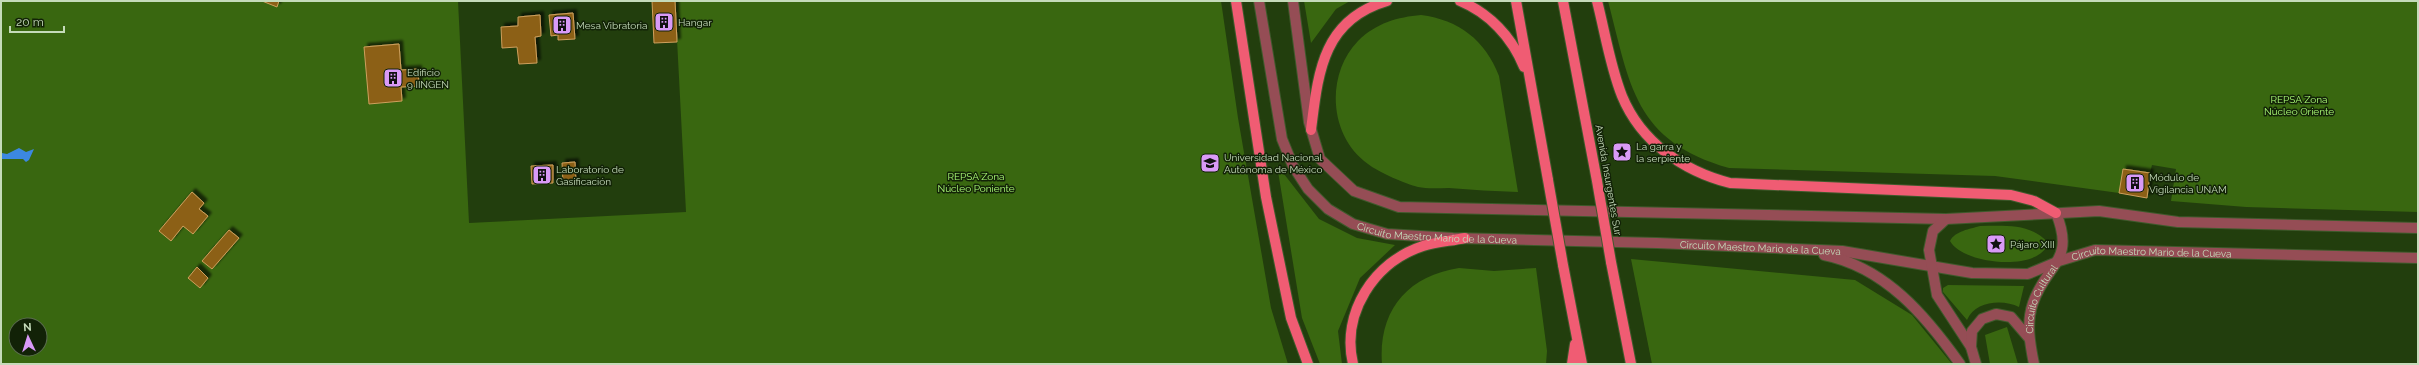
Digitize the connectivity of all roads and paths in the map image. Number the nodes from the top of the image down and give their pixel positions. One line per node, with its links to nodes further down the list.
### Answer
1 (1236, 1): 22 (main road)
2 (1259, 1): 14 (street, Circuito Maestro Mario de la Cueva)
3 (1293, 1): 10 (street)
4 (1387, 1): 10 (main road)
5 (1460, 1): 9 (main road)
6 (1516, 1): 9 (main road)
7 (1563, 1): 26 (main road, Avenida Insurgentes Sur, bridge)
8 (1597, 1): 11 (main road)
9 (1532, 89): 19 (main road, bridge)
10 (1311, 130): 12 (street)
11 (2056, 213): 12 (street); 13 (street); 17 (street, Circuito Cultural)
12 (1946, 218): 18 (street)
13 (2418, 228)
14 (1465, 238): 15 (street, Circuito Maestro Mario de la Cueva); 23 (main road)
15 (1794, 249): 18 (street, Circuito Maestro Mario de la Cueva); 27 (street)
16 (2418, 258): 17 (street, Circuito Maestro Mario de la Cueva)
17 (2059, 261): 18 (street, Circuito Maestro Mario de la Cueva); 20 (street, Circuito Cultural)
18 (1934, 267): 21 (street)
19 (1576, 336): 24 (main road); 25 (main road)
20 (2029, 338): 21 (street); 29 (street, Circuito Cultural)
21 (1971, 346): 28 (street)
22 (1308, 364)
23 (1353, 364)
24 (1572, 364)
25 (1582, 364)
26 (1631, 364)
27 (1960, 364)
28 (1976, 364)
29 (2034, 364)

